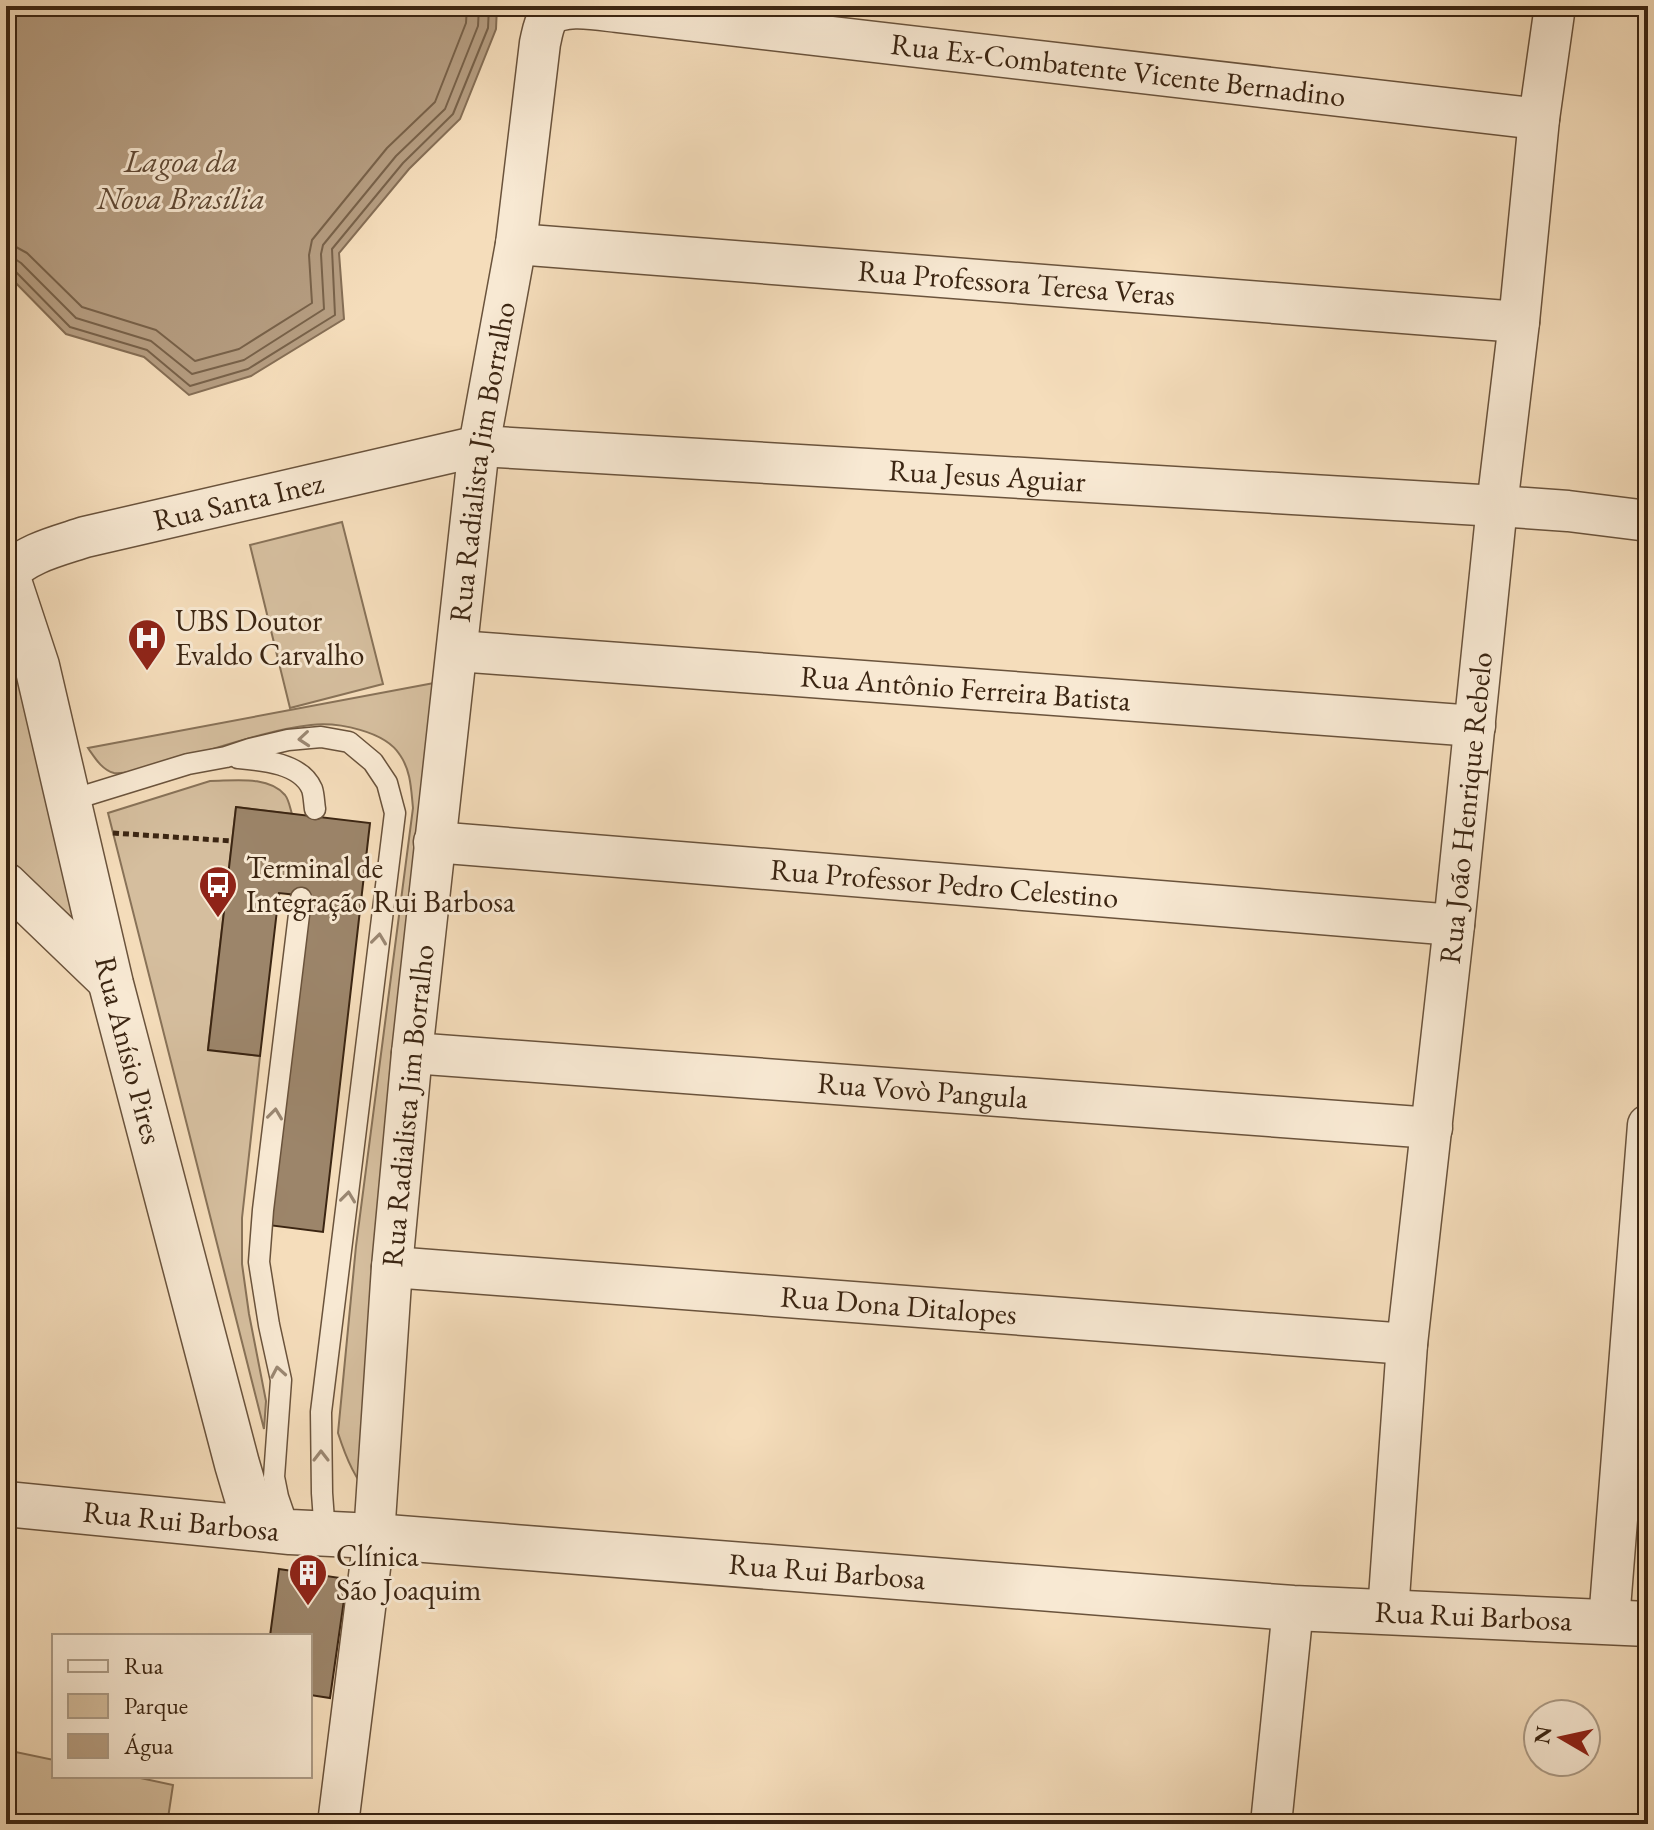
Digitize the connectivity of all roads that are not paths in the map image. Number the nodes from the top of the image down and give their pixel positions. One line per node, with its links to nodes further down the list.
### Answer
1 (1555, 6): 3 (street, Rua João Henrique Rebelo)
2 (554, 12): 3 (street, Rua Ex-Combatente Vicente Bernadino); 4 (street, Rua Radialista Jim Borralho)
3 (1539, 119): 5 (street, Rua João Henrique Rebelo)
4 (516, 244): 5 (street, Rua Professora Teresa Veras); 6 (street, Rua Radialista Jim Borralho)
5 (1519, 322): 7 (street, Rua João Henrique Rebelo)
6 (479, 446): 7 (street, Rua Jesus Aguiar); 9 (street, Rua Santa Inez); 10 (street, Rua Radialista Jim Borralho)
7 (1497, 506): 8 (street, Rua Jesus Aguiar); 11 (street, Rua João Henrique Rebelo)
8 (1648, 521)
9 (6, 574): 14 (street, Rua Anísio Pires)
10 (457, 651): 11 (street, Rua Antônio Ferreira Batista); 15 (street, Rua Radialista Jim Borralho)
11 (1475, 726): 18 (street, Rua João Henrique Rebelo)
12 (226, 757): 13 (lane); 14 (lane); 28 (lane, one-way to 12)
13 (315, 809)
14 (72, 816): 19 (street, Rua Anísio Pires)
15 (434, 842): 18 (street, Rua Professor Pedro Celestino); 20 (street, Rua Radialista Jim Borralho)
16 (6, 883): 19 (street)
17 (301, 898): 26 (lane, one-way to 17)
18 (1454, 925): 22 (street, Rua João Henrique Rebelo)
19 (111, 984): 26 (street, Rua Anísio Pires)
20 (412, 1053): 22 (street, Rua Vovò Pangula); 24 (street, Rua Radialista Jim Borralho)
21 (1648, 1125): 23 (street)
22 (1432, 1128): 25 (street, Rua João Henrique Rebelo)
23 (1645, 1197): 32 (street)
24 (392, 1267): 25 (street, Rua Dona Ditalopes); 29 (street, Rua Radialista Jim Borralho)
25 (1407, 1344): 31 (street, Rua João Henrique Rebelo)
26 (255, 1470): 28 (street, Rua Anísio Pires)
27 (6, 1504): 28 (street, Rua Rui Barbosa)
28 (290, 1531): 29 (street, Rua Rui Barbosa)
29 (374, 1536): 30 (street, Rua Rui Barbosa); 33 (street, Rua Radialista Jim Borralho)
30 (1293, 1608): 31 (street, Rua Rui Barbosa); 34 (street)
31 (1388, 1612): 32 (street, Rua Rui Barbosa)
32 (1628, 1622)
33 (338, 1824)
34 (1271, 1824)

